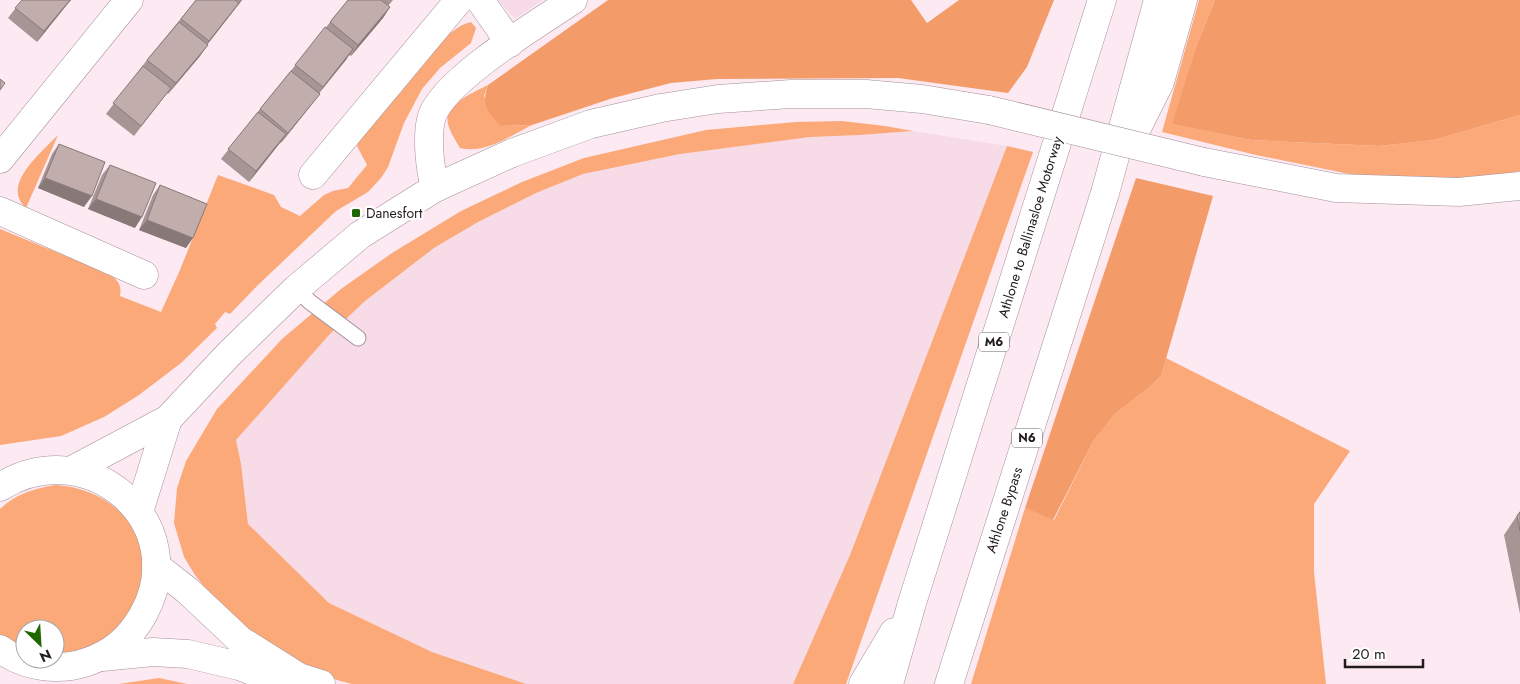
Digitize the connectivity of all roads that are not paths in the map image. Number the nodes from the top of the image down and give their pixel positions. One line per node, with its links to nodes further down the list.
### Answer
1 (129, 0): 9 (main road)
2 (459, 0): 10 (main road)
3 (480, 0): 8 (main road)
4 (1102, 0): 23 (main road, Athlone to Ballinasloe Motorway / M6)
5 (1158, 0): 13 (main road)
6 (1182, 0): 13 (main road)
7 (570, 1): 8 (main road)
8 (510, 43): 12 (main road)
9 (0, 159)
10 (313, 175)
11 (1519, 185): 12 (main road, bridge)
12 (435, 188): 16 (main road)
13 (1105, 192): 34 (main road, Athlone Bypass / N6)
14 (0, 211): 15 (main road)
15 (144, 275)
16 (296, 288): 17 (lane); 18 (main road)
17 (358, 338)
18 (168, 419): 19 (main road); 21 (main road)
19 (72, 470): 20 (main road); 21 (main road)
20 (5, 479)
21 (139, 512): 22 (main road)
22 (156, 566): 25 (main road); 31 (main road)
23 (912, 603): 32 (main road); 33 (main road, Athlone to Ballinasloe Motorway / M6)
24 (0, 650): 26 (main road)
25 (102, 657): 27 (main road); 30 (main road)
26 (15, 658)
27 (65, 666)
28 (46, 669): 29 (main road)
29 (20, 684)
30 (287, 684)
31 (321, 684)
32 (863, 684)
33 (888, 684)
34 (949, 684)

